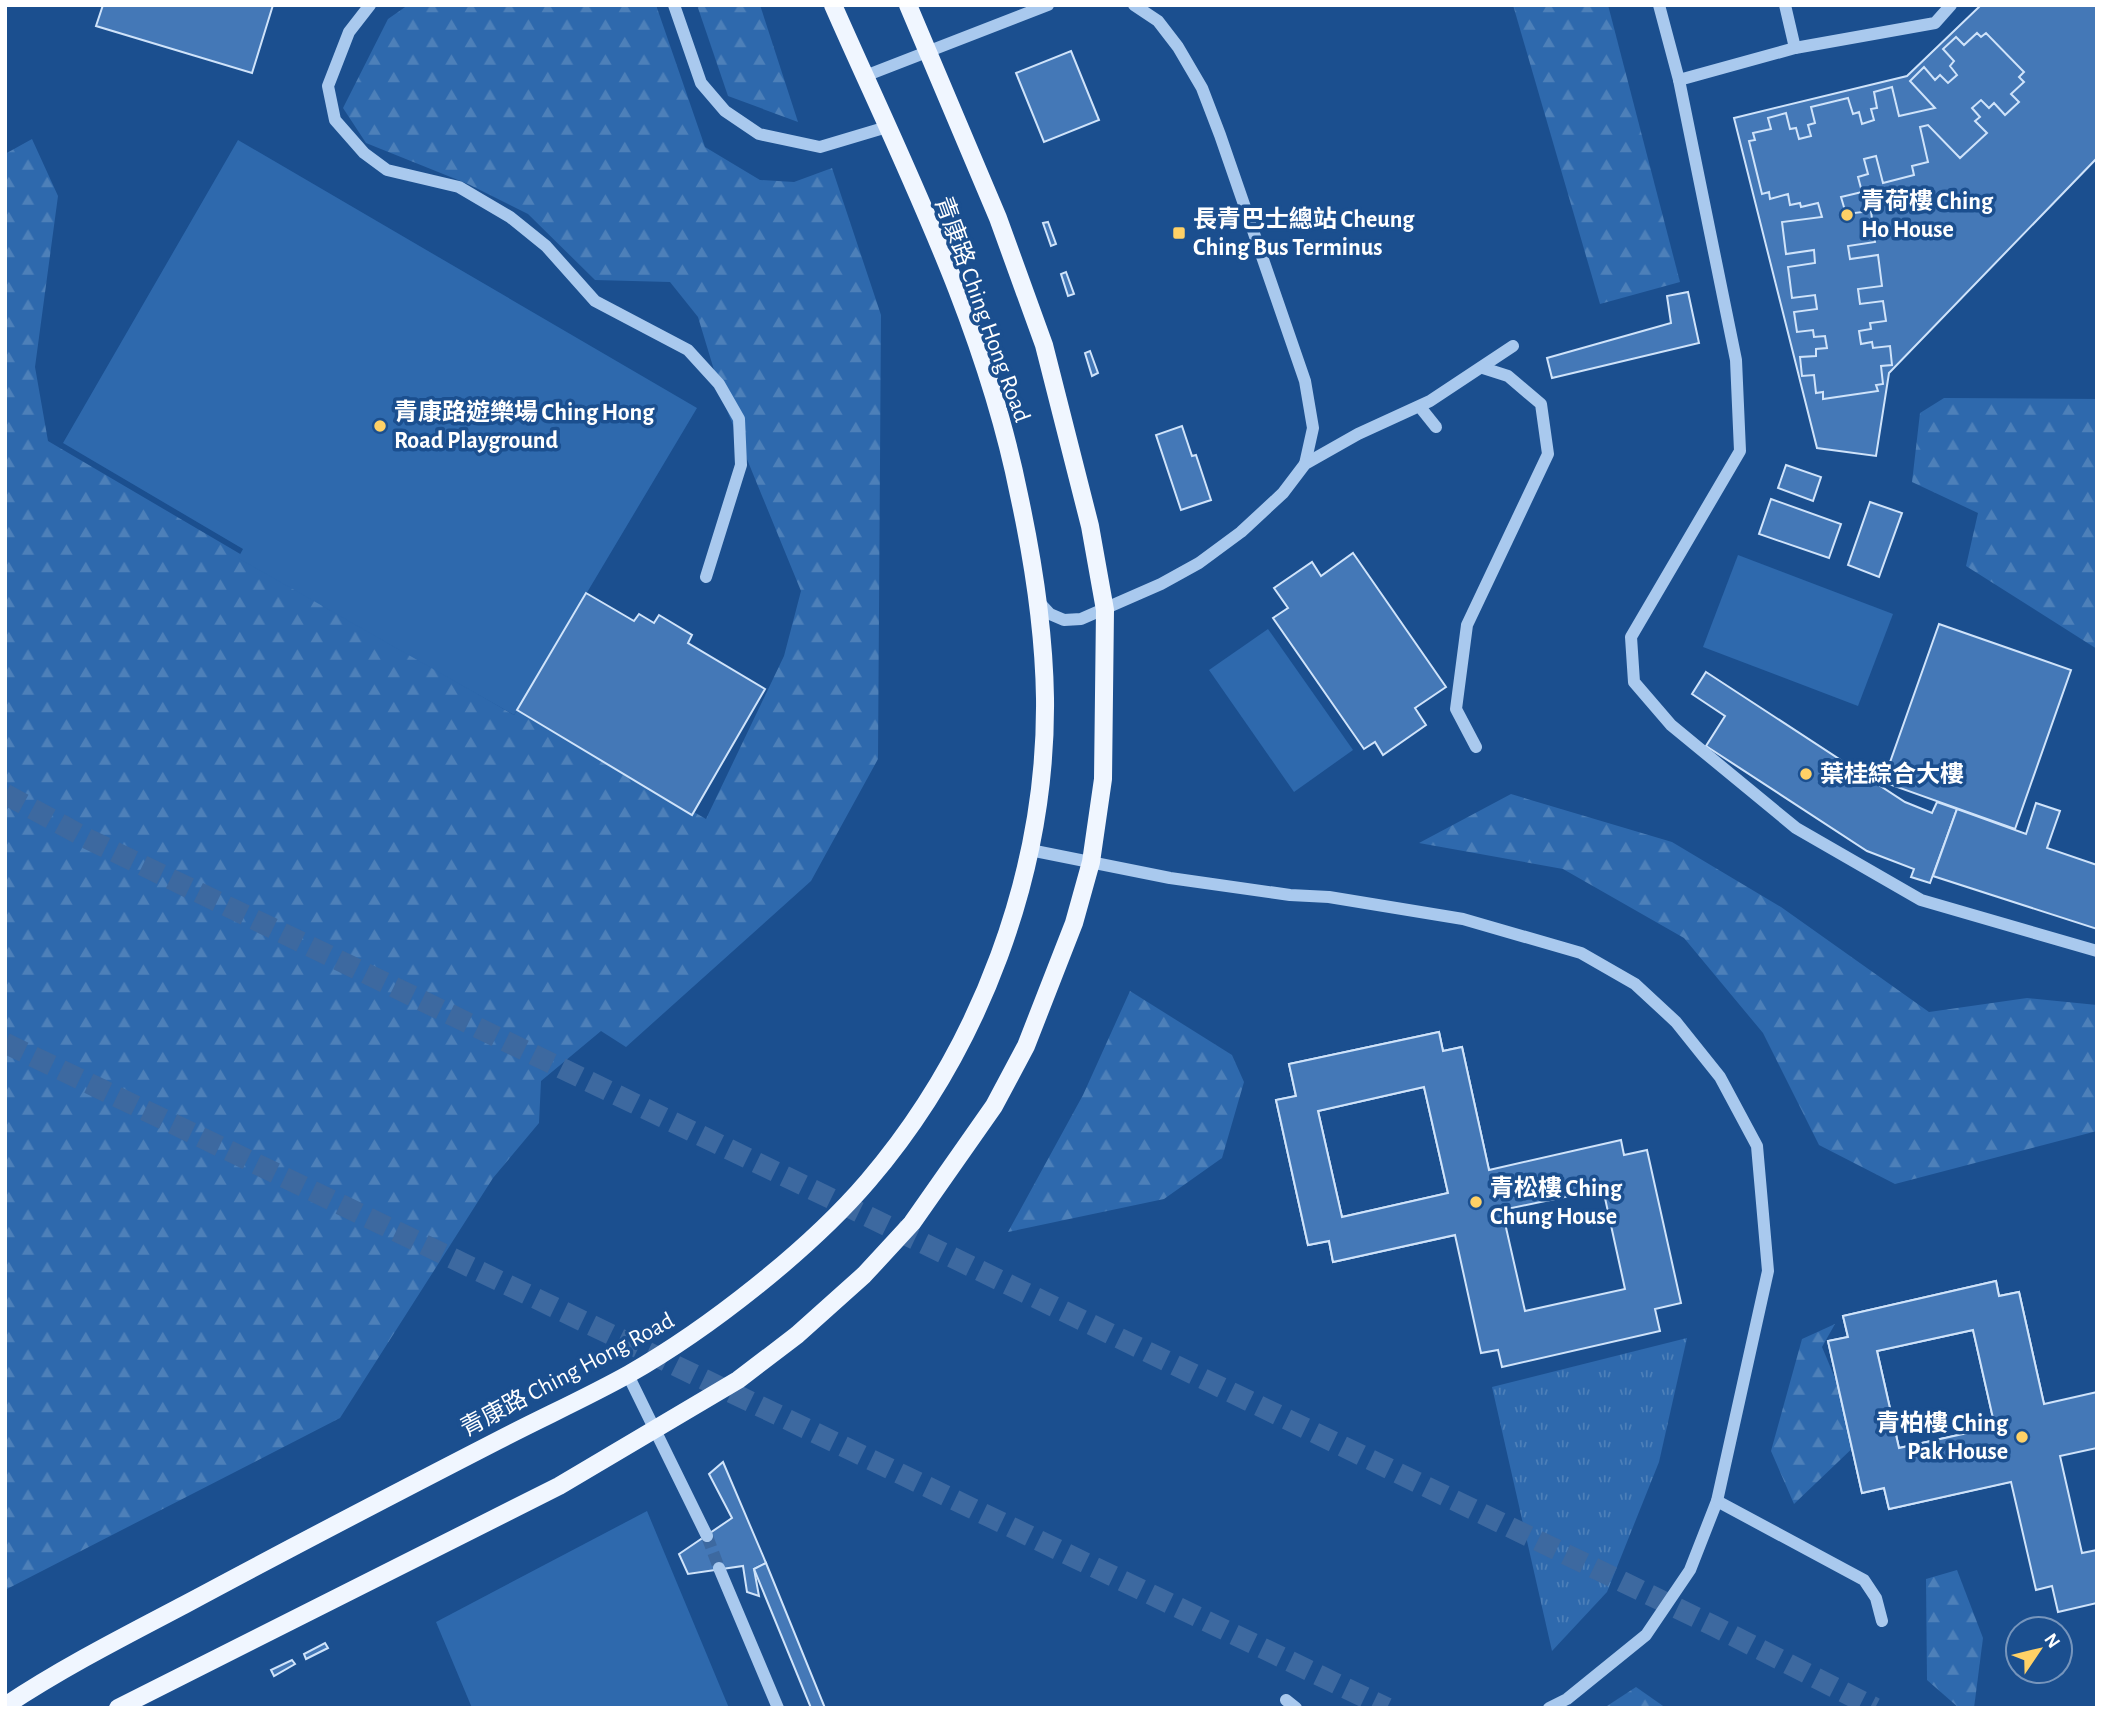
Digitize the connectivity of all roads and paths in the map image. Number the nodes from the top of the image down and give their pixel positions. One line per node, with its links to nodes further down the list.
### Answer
1 (370, 5): 20 (lane)
2 (674, 5): 14 (lane)
3 (833, 5): 12 (main road, 青康路 Ching Hong Road)
4 (908, 5): 11 (main road, 青康路 Ching Hong Road)
5 (1048, 5): 11 (lane)
6 (1134, 5): 19 (lane)
7 (1660, 5): 13 (lane)
8 (1785, 5): 10 (lane)
9 (1951, 5): 10 (lane)
10 (1795, 48): 13 (lane)
11 (927, 52): 12 (lane); 22 (main road, 青康路 Ching Hong Road)
12 (865, 76): 14 (main road, 青康路 Ching Hong Road)
13 (1679, 80): 26 (lane)
14 (887, 127): 21 (main road, 青康路 Ching Hong Road)
15 (1513, 346): 16 (lane)
16 (1483, 368): 17 (lane); 23 (lane)
17 (1420, 407): 18 (lane); 19 (lane)
18 (1436, 427)
19 (1305, 464): 22 (lane)
20 (706, 578)
21 (1036, 600): 22 (lane); 24 (main road, 青康路 Ching Hong Road)
22 (1105, 610): 25 (main road, 青康路 Ching Hong Road)
23 (1476, 747)
24 (1030, 850): 25 (lane); 27 (main road, 青康路 Ching Hong Road)
25 (1090, 862): 28 (main road, 青康路 Ching Hong Road); 29 (lane)
26 (2097, 951)
27 (628, 1374): 28 (lane); 33 (main road, 青康路 Ching Hong Road)
28 (657, 1431): 30 (lane); 34 (main road, 青康路 Ching Hong Road)
29 (1717, 1501): 32 (lane); 36 (lane)
30 (707, 1536)
31 (719, 1568): 35 (lane)
32 (1882, 1621)
33 (5, 1706)
34 (118, 1708)
35 (778, 1708)
36 (1549, 1708)

